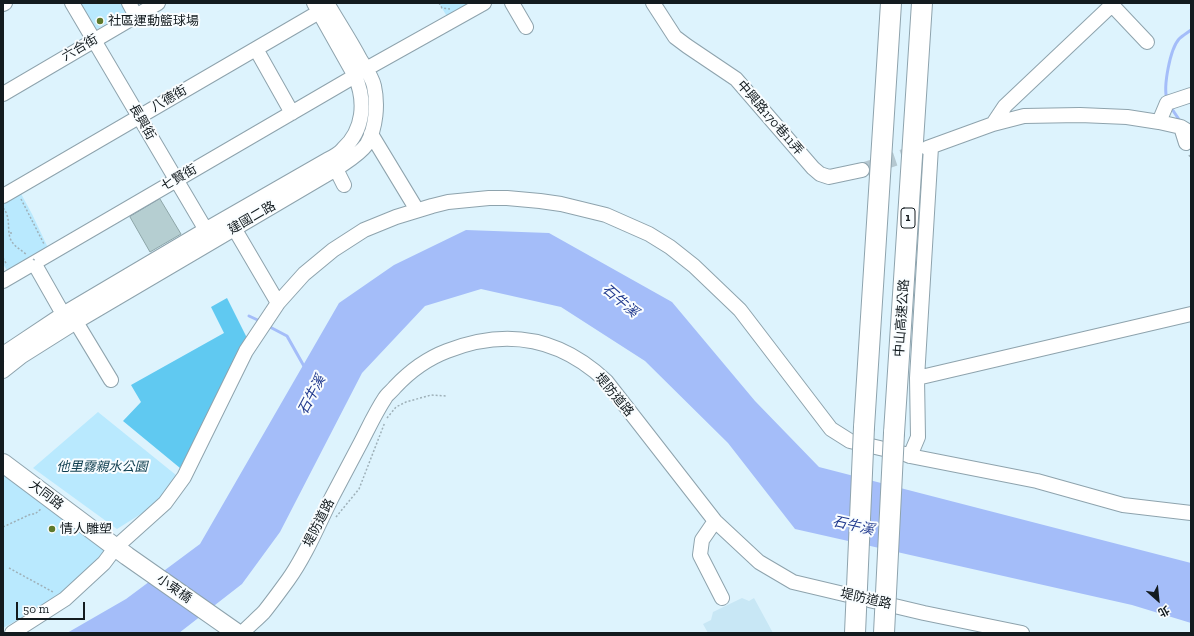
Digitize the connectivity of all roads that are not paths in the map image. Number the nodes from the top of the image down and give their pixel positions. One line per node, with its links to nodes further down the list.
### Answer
1 (72, 3): 13 (street, 長興街)
2 (129, 3): 11 (street)
3 (158, 3): 11 (street, 六合街)
4 (484, 3): 16 (street, 七賢街)
5 (512, 3): 12 (street)
6 (653, 3): 26 (street, 中興路170巷11弄)
7 (891, 3): 52 (highway, bridge)
8 (922, 3): 53 (highway, 中山高速公路 / 1, bridge)
9 (1113, 4): 14 (street); 22 (street)
10 (325, 6): 15 (street, 八德街); 16 (street, 建國二路)
11 (136, 16): 13 (street, 六合街)
12 (526, 27)
13 (94, 40): 17 (street, 六合街); 20 (street, 長興街)
14 (1147, 42)
15 (256, 49): 19 (street); 20 (street, 八德街)
16 (361, 73): 19 (street, 七賢街); 23 (street, 建國二路); 32 (street, 建國二路)
17 (3, 94)
18 (1191, 95): 21 (street)
19 (292, 113): 27 (street, 七賢街)
20 (139, 117): 27 (street, 長興街); 29 (street, 八德街)
21 (1159, 122): 22 (street); 24 (street)
22 (994, 124): 41 (street)
23 (371, 134): 25 (street, 建國二路); 30 (street)
24 (1186, 134)
25 (336, 169): 28 (street); 31 (street, 建國二路)
26 (862, 170)
27 (176, 180): 32 (street, 長興街); 33 (street, 七賢街)
28 (344, 185)
29 (3, 196)
30 (417, 210): 35 (street); 43 (street)
31 (234, 228): 32 (street, 建國二路); 35 (street)
32 (208, 235): 36 (street, 建國二路); 38 (street, 建國二路)
33 (33, 259): 34 (street, 七賢街); 36 (street)
34 (3, 281)
35 (278, 303): 47 (street)
36 (63, 314): 38 (street); 39 (street, 建國二路)
37 (1191, 314): 41 (street)
38 (76, 322): 40 (street, 建國二路); 42 (street)
39 (3, 354)
40 (3, 371)
41 (917, 378): 43 (street)
42 (111, 380)
43 (910, 456): 45 (street)
44 (3, 463): 47 (main road, 大同路)
45 (1191, 513)
46 (715, 521): 48 (street); 51 (street, 堤防道路); 54 (street, 堤防道路)
47 (118, 551): 49 (street); 50 (main road, 小東橋)
48 (722, 598)
49 (12, 633)
50 (237, 633)
51 (242, 633)
52 (855, 633)
53 (884, 633)
54 (1022, 633)

